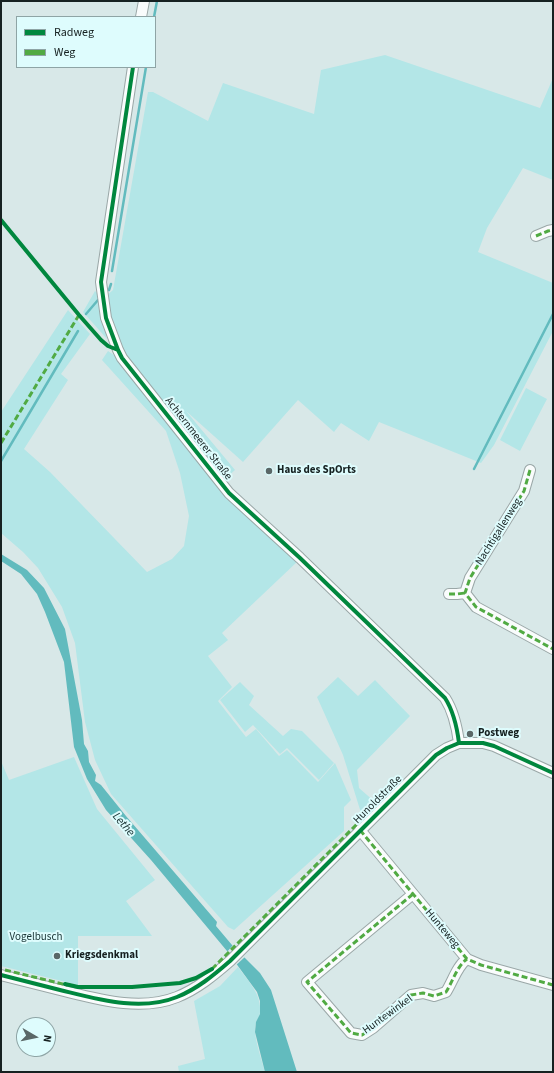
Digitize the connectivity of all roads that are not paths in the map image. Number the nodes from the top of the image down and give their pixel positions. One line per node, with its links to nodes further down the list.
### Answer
1 (144, 1): 2 (street)
2 (141, 16)
3 (133, 68): 10 (street, Achternmeerer Straße)
4 (553, 230): 5 (street)
5 (536, 236)
6 (530, 470): 7 (street, Nachtigallenweg)
7 (465, 593): 8 (street); 9 (street)
8 (449, 594)
9 (553, 649)
10 (459, 744): 11 (street, Hunoldstraße); 12 (street, Hunoldstraße)
11 (553, 773)
12 (360, 830): 13 (street, Hunteweg); 15 (street, Hunoldstraße)
13 (413, 894): 14 (street, Hunteweg); 14 (street, Huntewinkel)
14 (467, 959): 16 (street, Hunteweg)
15 (1, 975)
16 (553, 985)

